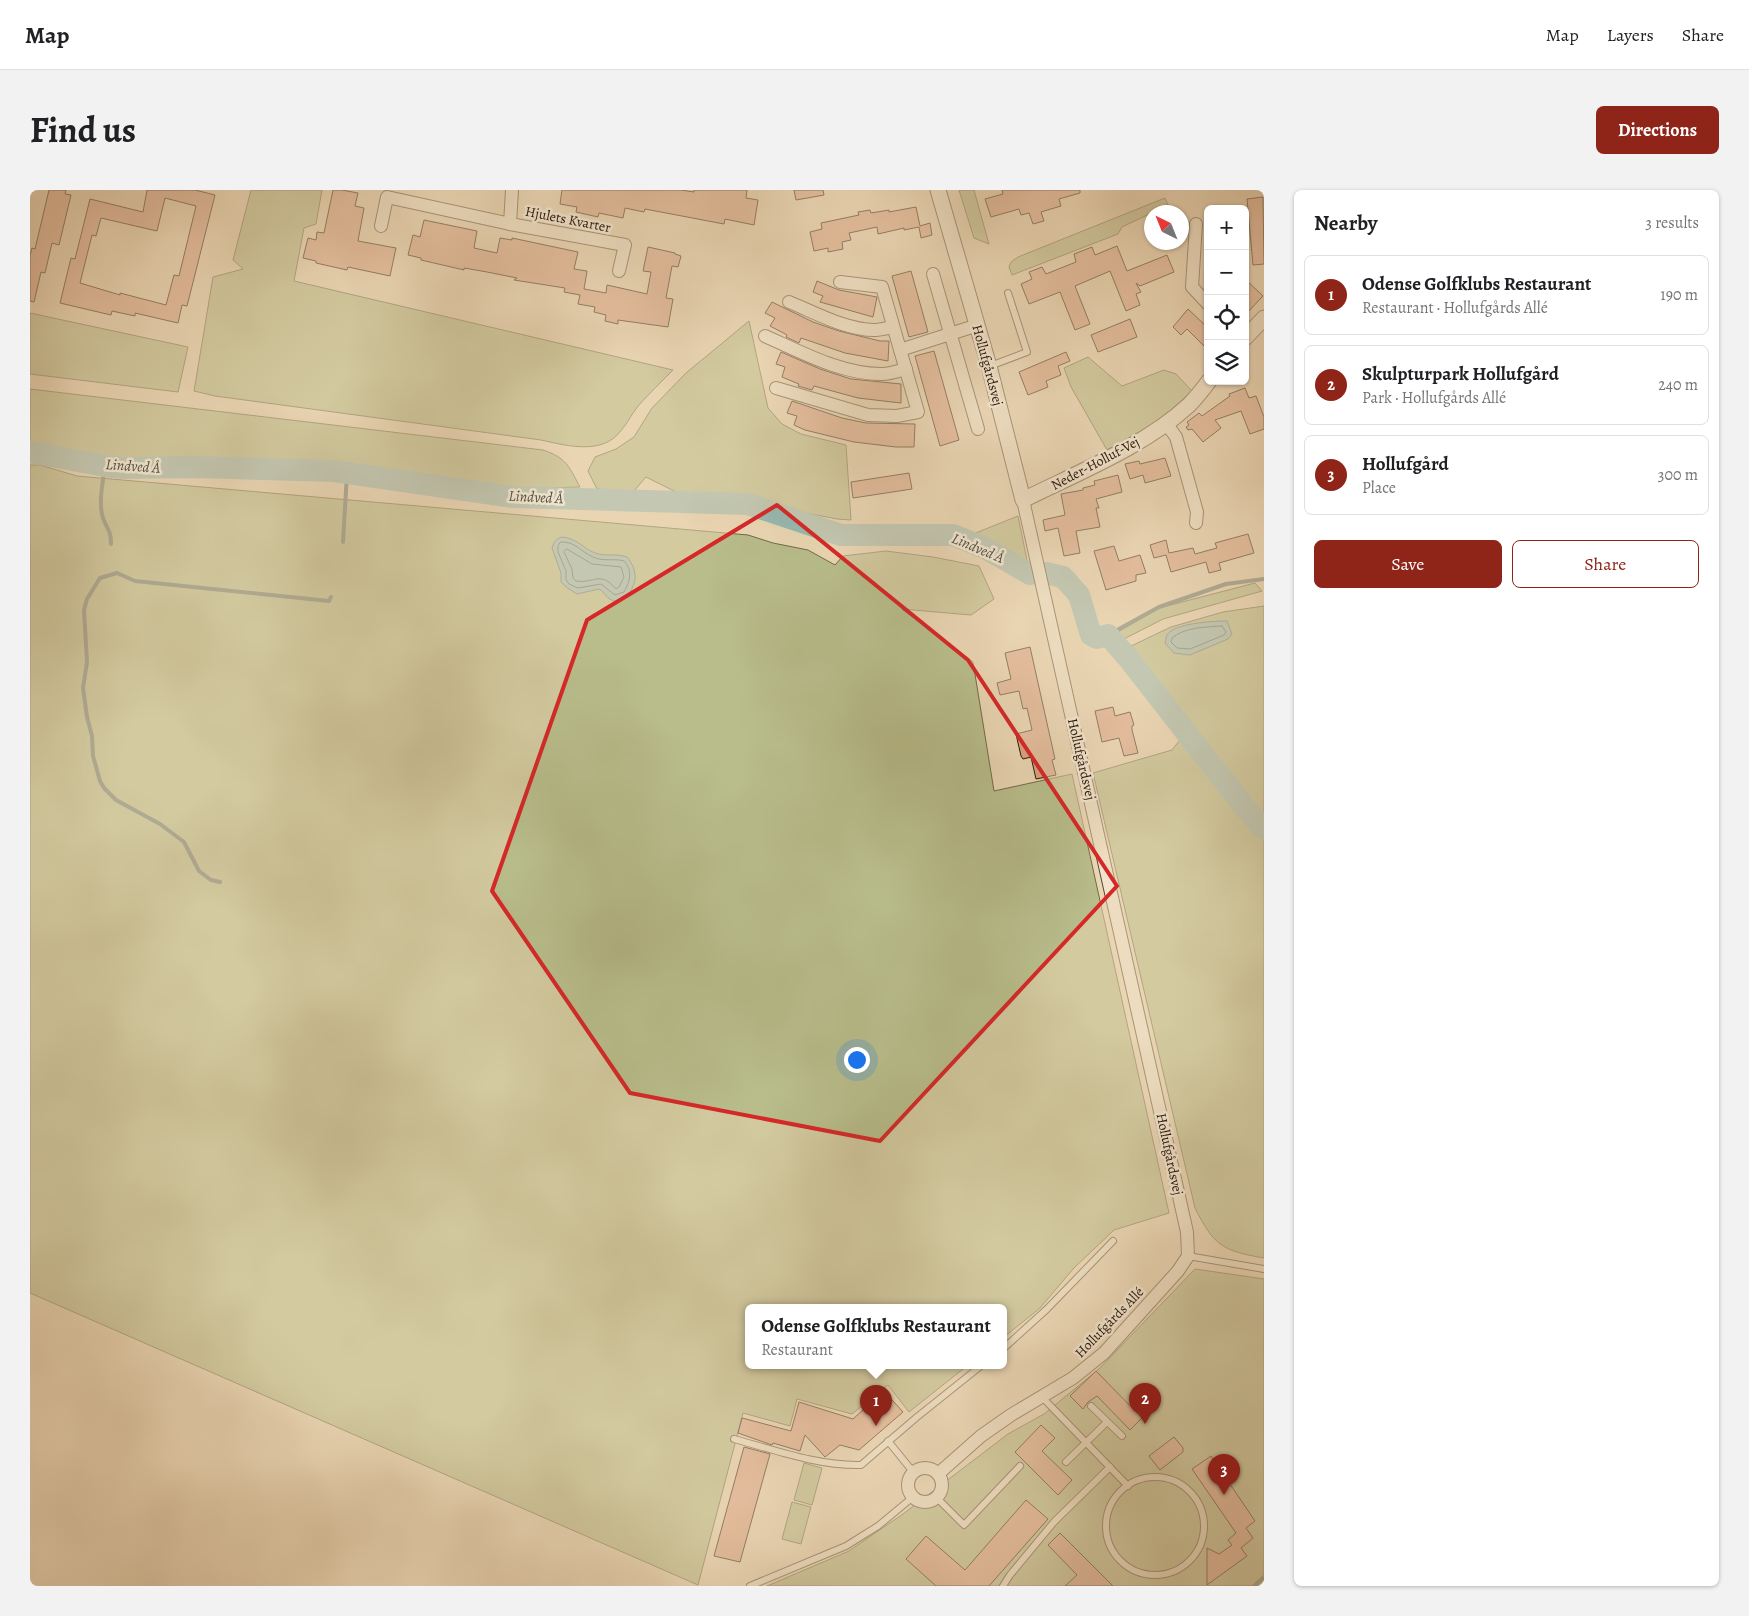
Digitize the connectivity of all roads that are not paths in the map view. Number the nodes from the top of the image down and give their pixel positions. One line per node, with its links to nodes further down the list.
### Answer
1 (512, 190): 3 (street, Hjulets Kvarter)
2 (938, 190): 13 (street, Hollufgårdsvej)
3 (510, 224): 5 (street, Hjulets Kvarter); 6 (street, Hjulets Kvarter)
4 (1196, 224): 10 (street)
5 (381, 226)
6 (619, 271)
7 (933, 274): 15 (street)
8 (840, 282): 14 (street)
9 (1008, 293): 19 (lane)
10 (1204, 300)
11 (788, 302): 14 (street)
12 (1264, 318): 16 (street)
13 (978, 325): 15 (street); 19 (street, Hollufgårdsvej)
14 (893, 327): 18 (street)
15 (950, 334): 18 (street); 24 (street)
16 (1249, 334)
17 (765, 336): 20 (street)
18 (900, 350): 20 (street)
19 (989, 366): 25 (street, Hollufgårdsvej)
20 (906, 369): 22 (street)
21 (1206, 385): 23 (street, Neder-Holluf-Vej)
22 (776, 388)
23 (1166, 423): 25 (street, Neder-Holluf-Vej); 26 (street)
24 (978, 429)
25 (1023, 500): 28 (street, Hollufgårdsvej)
26 (1196, 523)
27 (1113, 1241): 30 (lane)
28 (1188, 1256): 29 (lane); 32 (street, Hollufgårds Allé)
29 (1264, 1269)
30 (1007, 1345)
31 (977, 1369): 37 (lane)
32 (1041, 1396): 38 (lane); 43 (street, Hollufgårds Allé)
33 (1091, 1406): 34 (lane)
34 (1107, 1422): 35 (lane); 38 (lane)
35 (1122, 1436)
36 (734, 1439): 37 (lane)
37 (888, 1441): 42 (lane)
38 (1086, 1442): 39 (lane); 41 (lane)
39 (1066, 1462)
40 (1020, 1466): 46 (lane)
41 (1110, 1467): 44 (lane); 48 (lane)
42 (914, 1473): 43 (street); 45 (street)
43 (938, 1474): 46 (street)
44 (1128, 1486): 44 (lane)
45 (912, 1497): 46 (street); 47 (lane)
46 (937, 1498)
47 (750, 1586)
48 (1003, 1586)

